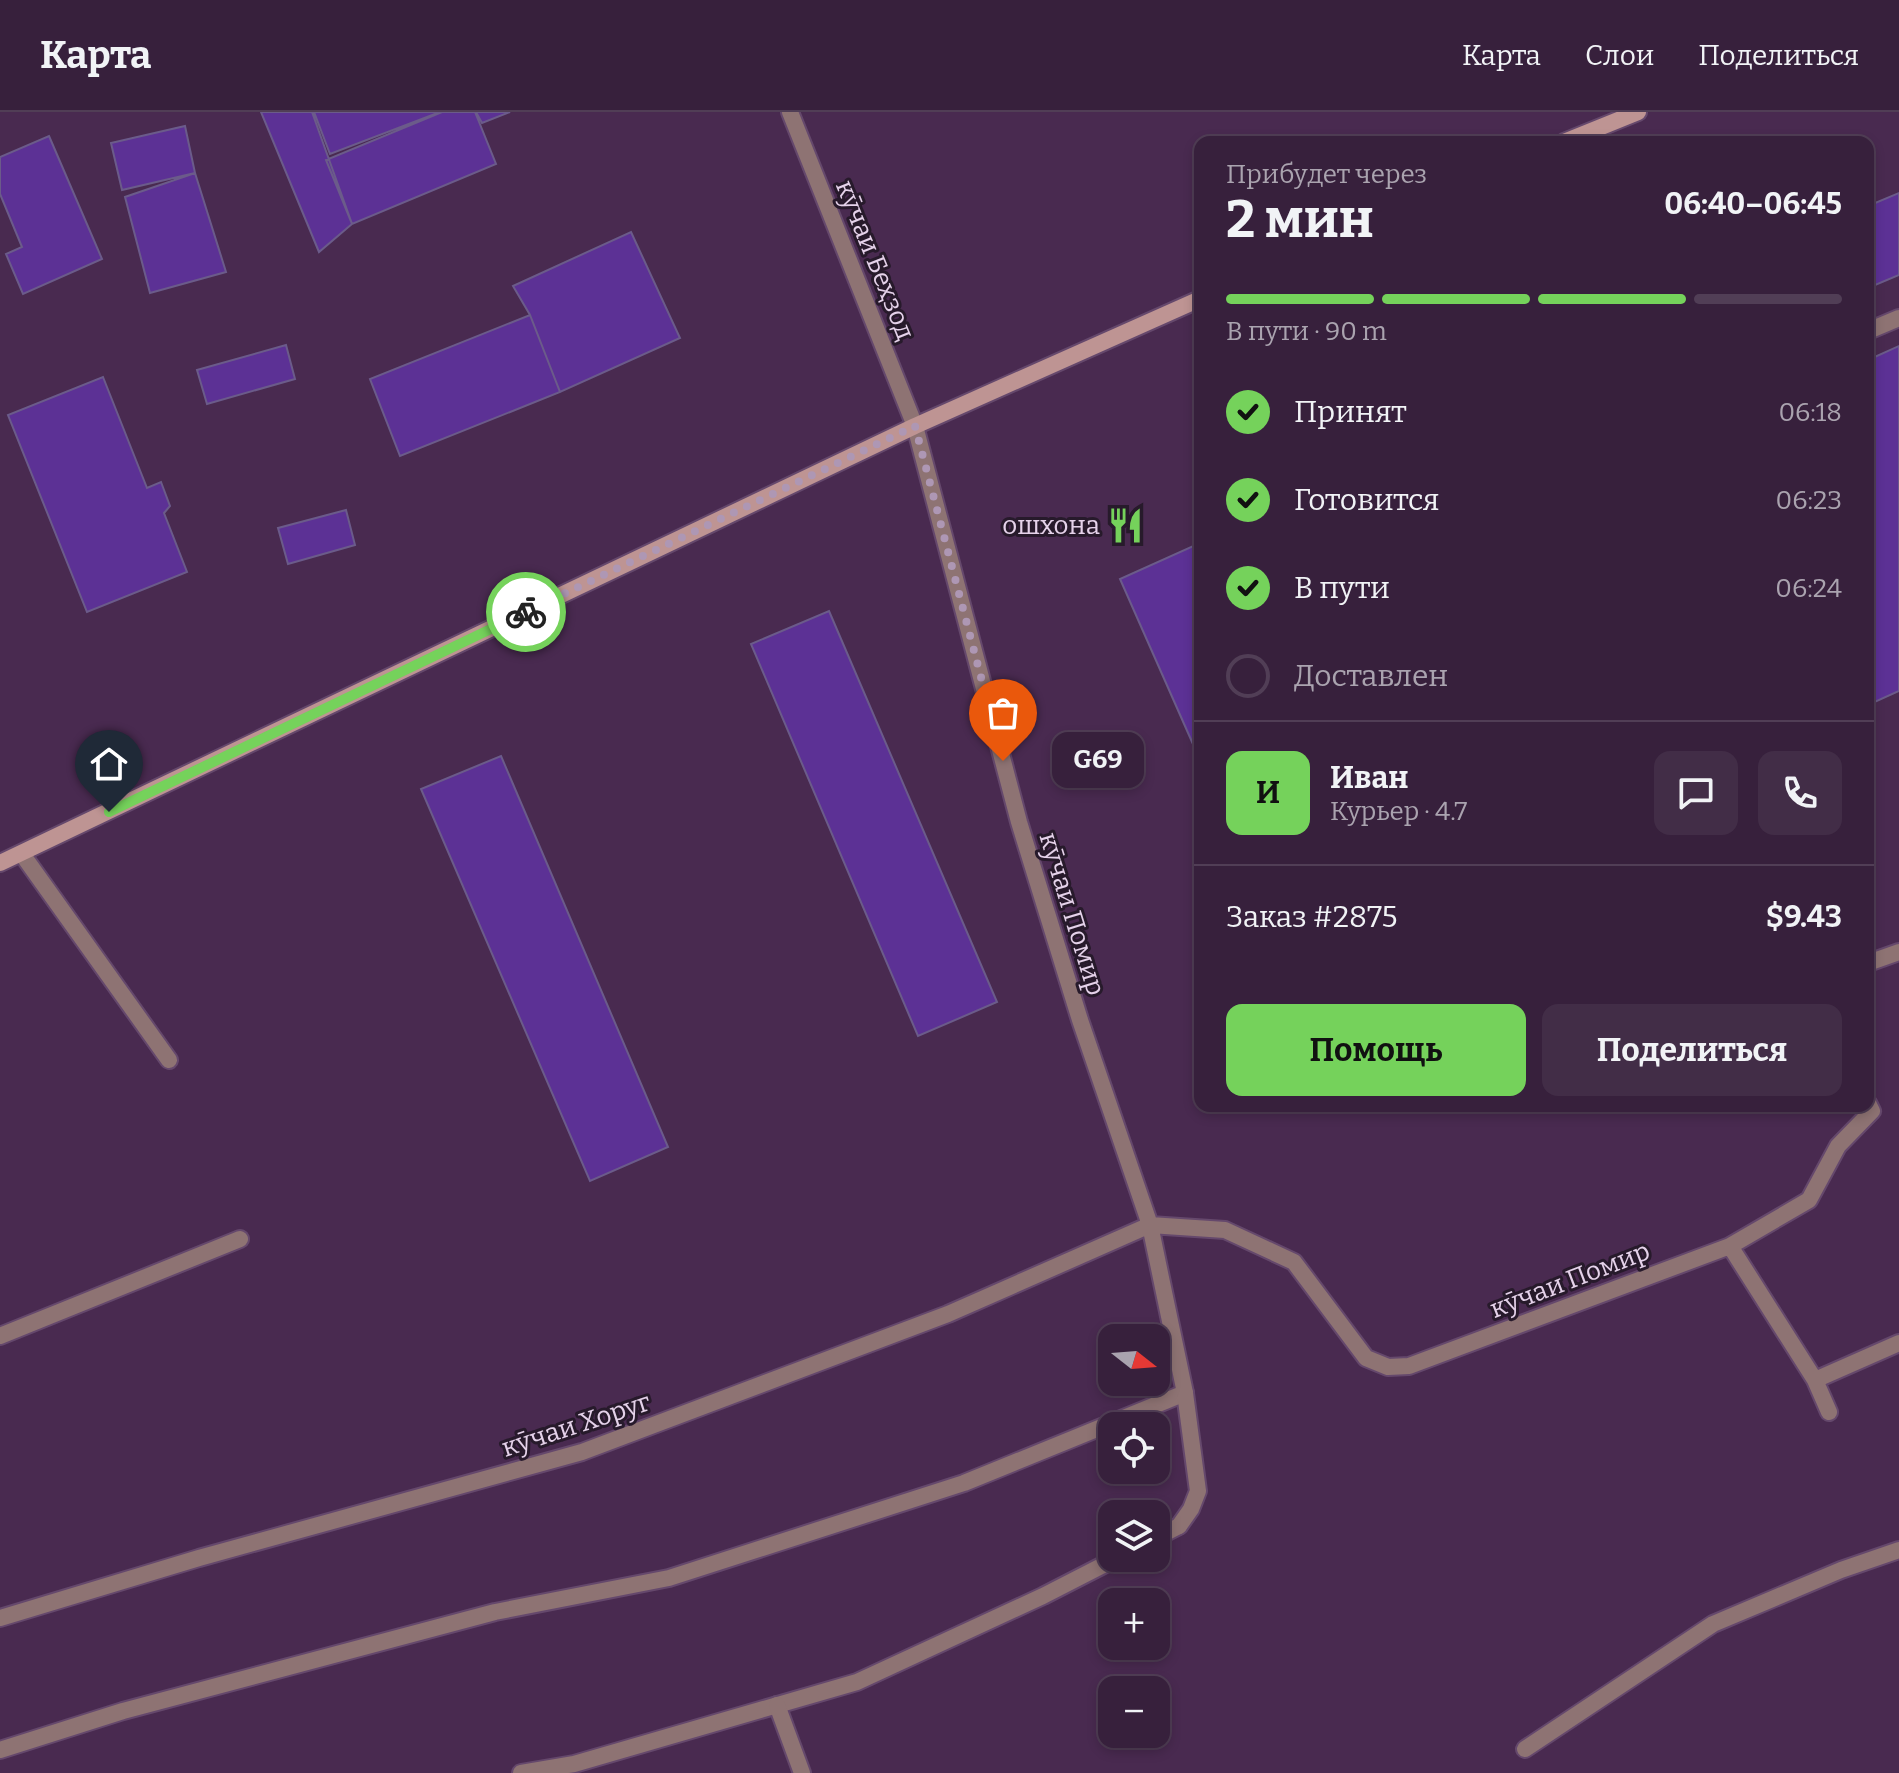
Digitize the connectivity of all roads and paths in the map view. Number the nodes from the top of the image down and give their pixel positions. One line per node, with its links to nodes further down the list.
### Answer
1 (1638, 112): 3 (main road)
2 (794, 113): 7 (street, кӯчаи Беҳзод)
3 (1581, 136)
4 (1194, 302): 7 (main road)
5 (1899, 318): 6 (street)
6 (1874, 328)
7 (915, 426): 8 (main road); 14 (street, кӯчаи Помир)
8 (22, 854): 9 (main road); 12 (street)
9 (0, 863)
10 (1899, 952): 11 (street)
11 (1874, 961)
12 (169, 1060)
13 (1871, 1112): 16 (street, кӯчаи Помир)
14 (1150, 1225): 16 (street, кӯчаи Помир); 20 (street, кӯчаи Помир); 25 (street, кӯчаи Хоруг)
15 (240, 1239): 17 (street)
16 (1730, 1246): 19 (street)
17 (0, 1336)
18 (1899, 1343): 19 (street)
19 (1815, 1380): 21 (street)
20 (1185, 1393): 22 (street, кӯчаи Помир); 28 (street)
21 (1829, 1412)
22 (1170, 1531)
23 (1899, 1550): 27 (street)
24 (1098, 1568): 26 (street)
25 (0, 1618)
26 (777, 1705): 29 (street); 30 (street)
27 (1525, 1749)
28 (0, 1750)
29 (521, 1773)
30 (802, 1773)

